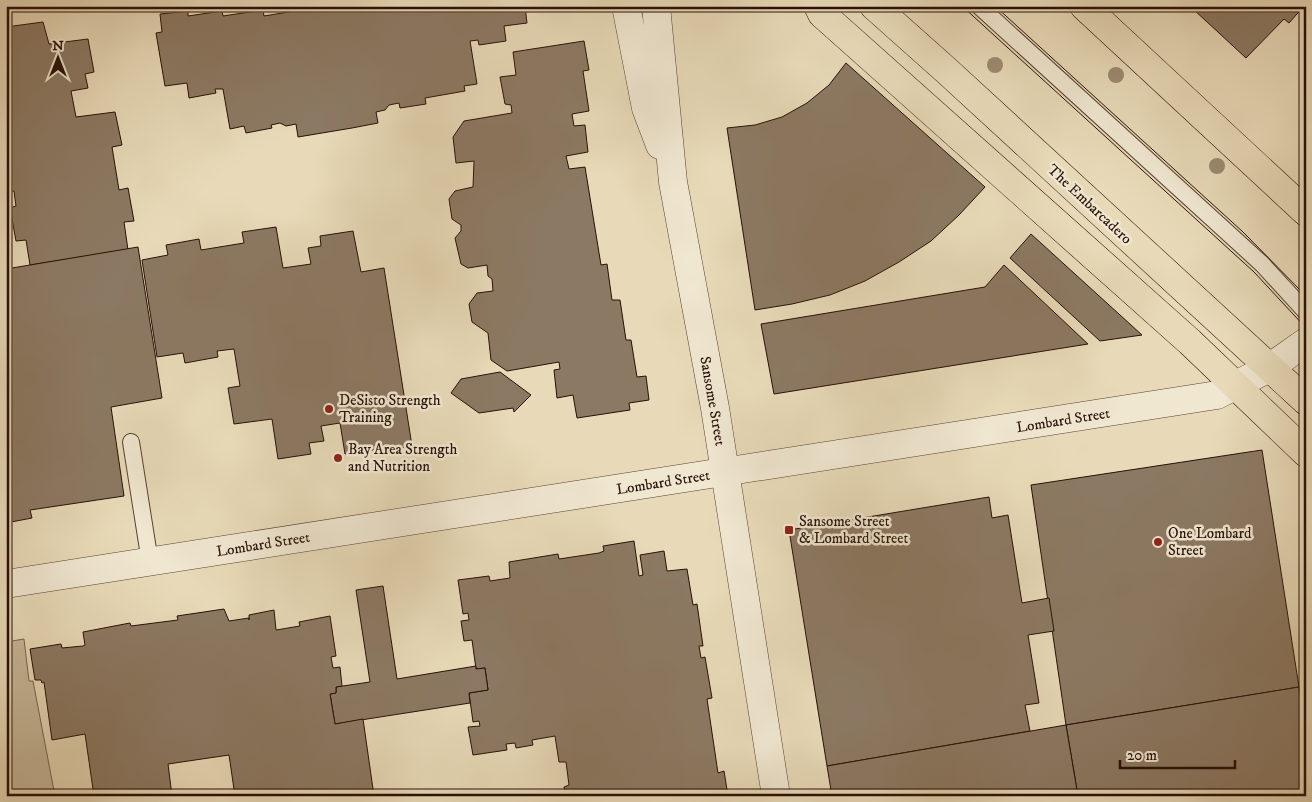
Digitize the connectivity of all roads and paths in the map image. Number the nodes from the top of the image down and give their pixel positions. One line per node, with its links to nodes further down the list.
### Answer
1 (626, 6): 7 (street)
2 (656, 6): 7 (street, Sansome Street)
3 (818, 6): 12 (main road)
4 (874, 6): 11 (main road, The Embarcadero)
5 (979, 6): 9 (lane)
6 (1084, 6): 8 (main road)
7 (673, 182): 16 (street, Sansome Street)
8 (1306, 212)
9 (1306, 312)
10 (1306, 342): 11 (street, Lombard Street)
11 (1269, 368): 12 (street, Lombard Street); 13 (main road, The Embarcadero)
12 (1236, 386): 15 (main road); 16 (street, Lombard Street)
13 (1306, 401)
14 (131, 442): 17 (lane)
15 (1306, 453)
16 (725, 473): 17 (street, Lombard Street); 19 (street, Sansome Street)
17 (150, 562): 18 (street, Lombard Street)
18 (6, 584)
19 (776, 796)

